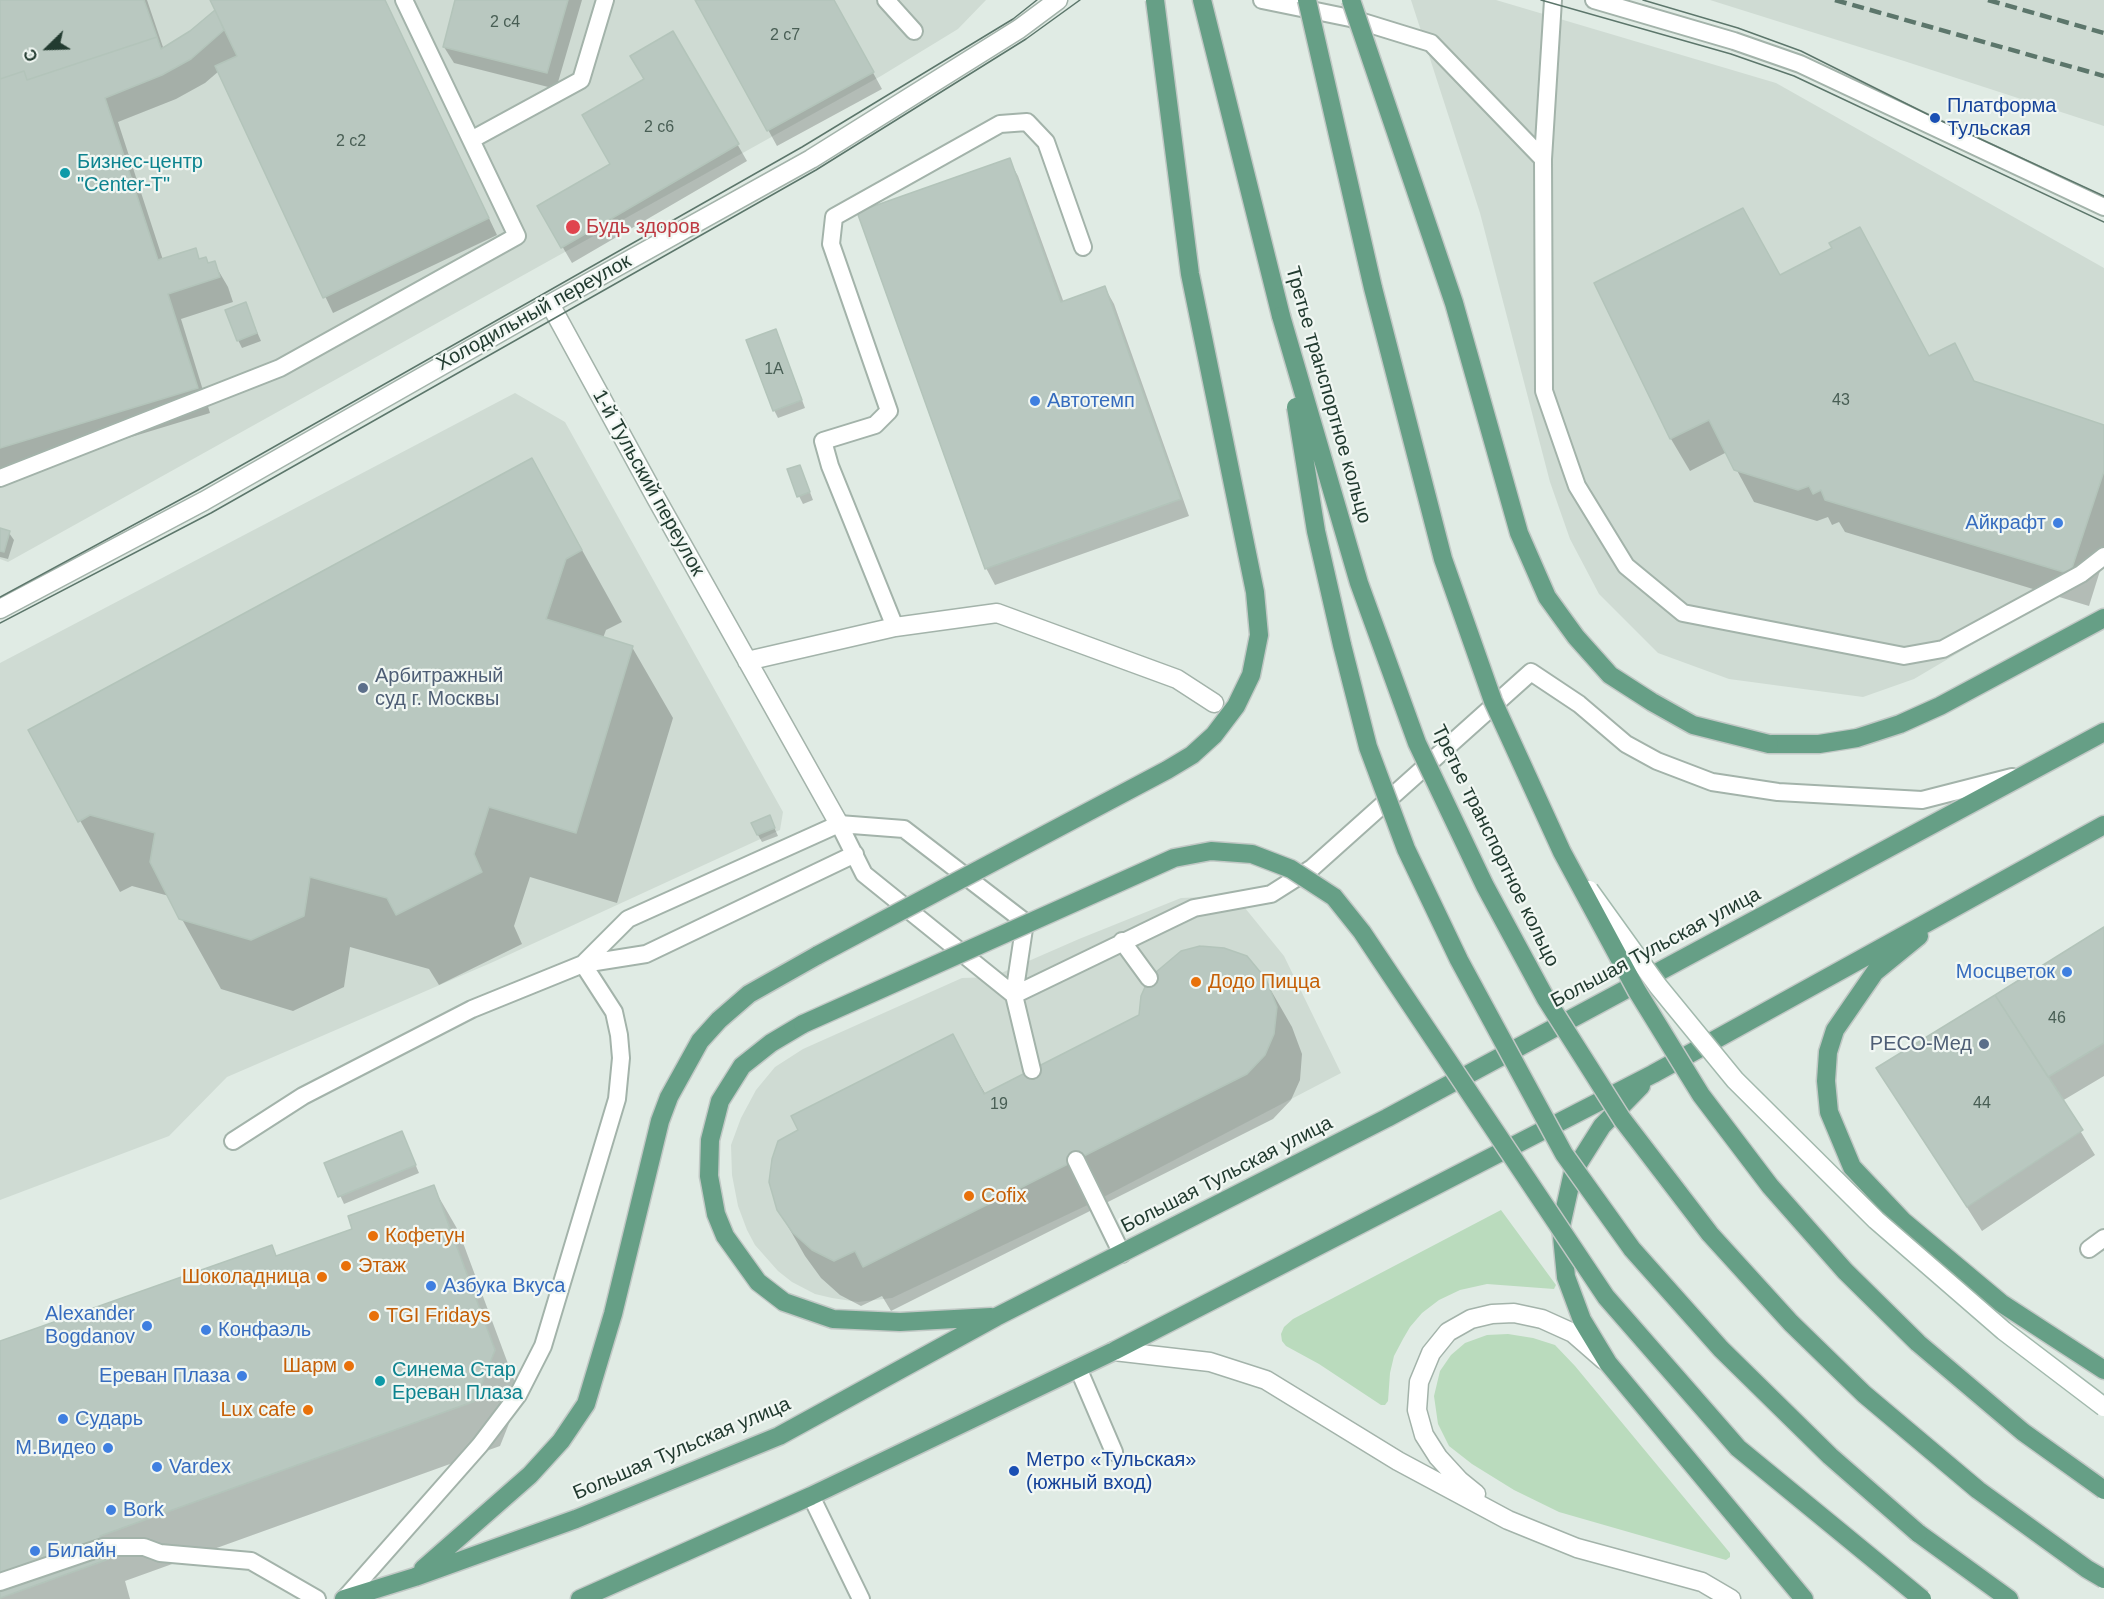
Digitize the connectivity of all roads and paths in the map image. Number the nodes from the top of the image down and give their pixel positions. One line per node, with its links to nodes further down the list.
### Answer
1 (404, 0): 13 (lane)
2 (605, 0): 13 (lane)
3 (886, 0): 12 (lane)
4 (1058, 0): 17 (street, Холодильный переулок)
5 (1155, 0): 54 (main road, bridge)
6 (1202, 0): 18 (main road, Третье транспортное кольцо)
7 (1262, 0): 14 (lane)
8 (1307, 0): 30 (main road, bridge)
9 (1351, 0): 22 (main road, bridge)
10 (1552, 0): 14 (lane)
11 (1594, 0): 15 (lane)
12 (914, 31)
13 (471, 140): 19 (lane)
14 (1543, 159): 20 (lane)
15 (2104, 207)
16 (1083, 247): 23 (lane)
17 (550, 304): 21 (street, Холодильный переулок); 24 (street, 1-й Тульский переулок)
18 (1281, 316): 55 (main road, Третье транспортное кольцо, bridge); 64 (main road, bridge)
19 (0, 478)
20 (2104, 556)
21 (0, 609)
22 (2104, 618)
23 (895, 627): 24 (street); 25 (street)
24 (747, 661): 28 (street, 1-й Тульский переулок)
25 (1214, 703)
26 (2104, 732): 27 (main road, Большая Тульская улица)
27 (2030, 773): 33 (lane); 43 (main road, Большая Тульская улица)
28 (839, 824): 31 (lane); 34 (lane); 36 (lane)
29 (2104, 825): 32 (main road)
30 (1562, 852): 49 (street, bridge); 51 (main road, bridge)
31 (855, 854): 34 (lane); 36 (lane)
32 (1952, 908): 38 (main road); 48 (main road)
33 (1122, 941): 35 (lane); 36 (lane)
34 (584, 964): 39 (lane); 58 (lane)
35 (1149, 978)
36 (1014, 995): 37 (lane)
37 (1032, 1070)
38 (1653, 1074): 45 (main road); 46 (main road)
39 (233, 1141)
40 (1076, 1160): 43 (lane)
41 (2104, 1238): 42 (lane)
42 (2088, 1249)
43 (1122, 1254): 44 (main road, Большая Тульская улица)
44 (996, 1317): 54 (main road, Большая Тульская улица); 63 (main road, bridge)
45 (1114, 1351): 47 (main road); 53 (street)
46 (1608, 1363): 53 (street); 62 (main road)
47 (1078, 1368): 50 (lane); 52 (main road)
48 (2104, 1370)
49 (2104, 1407)
50 (1114, 1452)
51 (2104, 1490)
52 (811, 1496): 59 (main road); 60 (lane)
53 (1508, 1520): 61 (street)
54 (415, 1577): 58 (main road, Большая Тульская улица)
55 (2104, 1579)
56 (0, 1582): 57 (lane)
57 (317, 1599)
58 (344, 1599)
59 (580, 1599)
60 (861, 1599)
61 (1731, 1599)
62 (1804, 1599)
63 (1922, 1599)
64 (2008, 1599)

